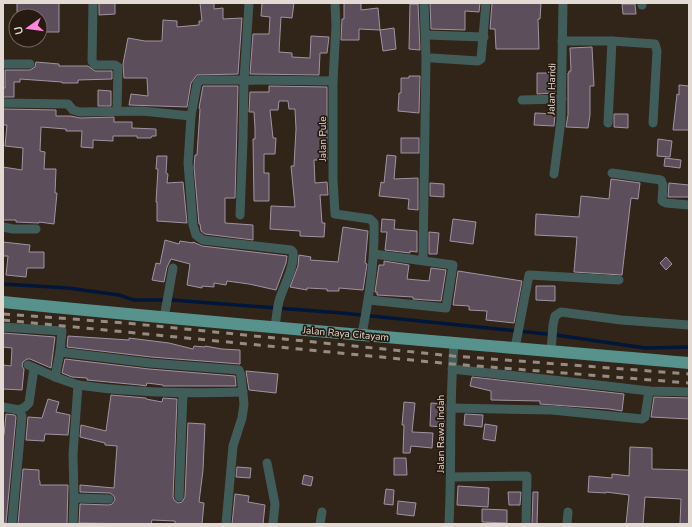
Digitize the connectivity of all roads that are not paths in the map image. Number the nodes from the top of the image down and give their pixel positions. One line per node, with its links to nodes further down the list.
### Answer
1 (92, 3): 19 (street)
2 (249, 3): 14 (street)
3 (335, 3): 15 (street)
4 (424, 3): 7 (street)
5 (486, 3): 8 (street)
6 (563, 3): 9 (street, Jalan Haridi)
7 (426, 35): 8 (street); 30 (street)
8 (484, 37): 11 (street)
9 (562, 41): 10 (street); 16 (street, Jalan Haridi)
10 (612, 41): 21 (street); 22 (street)
11 (432, 58)
12 (3, 64): 13 (street)
13 (30, 64)
14 (244, 80): 15 (street); 20 (street); 26 (street)
15 (333, 82): 29 (street, Jalan Pule)
16 (562, 99): 17 (street); 24 (street, Jalan Haridi)
17 (522, 100)
18 (3, 103): 19 (street)
19 (117, 111): 20 (street)
20 (191, 116): 36 (street)
21 (608, 123)
22 (653, 123)
23 (612, 173): 25 (street)
24 (554, 174)
25 (689, 205)
26 (240, 215)
27 (3, 227): 28 (street)
28 (36, 229)
29 (374, 254): 30 (street); 34 (street, Jalan Pule)
30 (423, 260): 34 (street)
31 (173, 268): 35 (street)
32 (619, 280): 40 (street)
33 (3, 302): 35 (main road, Jalan Raya Citayam)
34 (368, 304): 39 (street, Jalan Pule)
35 (165, 312): 36 (main road, Jalan Raya Citayam)
36 (276, 322): 39 (main road, Jalan Raya Citayam)
37 (689, 325): 42 (street)
38 (3, 327): 43 (street)
39 (362, 334): 41 (main road, Jalan Raya Citayam)
40 (516, 342): 41 (main road, Jalan Raya Citayam); 42 (main road, Jalan Raya Citayam)
41 (454, 344): 45 (street, Jalan Rawa Indah)
42 (551, 346): 44 (main road, Jalan Raya Citayam)
43 (60, 352): 46 (street); 49 (street)
44 (689, 363)
45 (452, 369): 48 (street); 53 (street, Jalan Rawa Indah)
46 (55, 377): 47 (street); 54 (street)
47 (78, 385): 51 (street); 58 (street)
48 (649, 391): 50 (street); 53 (street)
49 (243, 392): 51 (street); 64 (street)
50 (689, 392)
51 (183, 393): 57 (street)
52 (3, 407): 54 (street)
53 (451, 408): 56 (street, Jalan Rawa Indah)
54 (19, 410): 62 (street)
55 (267, 463): 65 (street)
56 (451, 477): 67 (street, Jalan Rawa Indah); 68 (street)
57 (179, 497)
58 (74, 498): 59 (street); 63 (street)
59 (109, 499)
60 (322, 512): 66 (street)
61 (568, 512): 69 (street)
62 (12, 524)
63 (73, 524)
64 (226, 524)
65 (273, 524)
66 (320, 524)
67 (449, 524)
68 (526, 524)
69 (567, 524)

